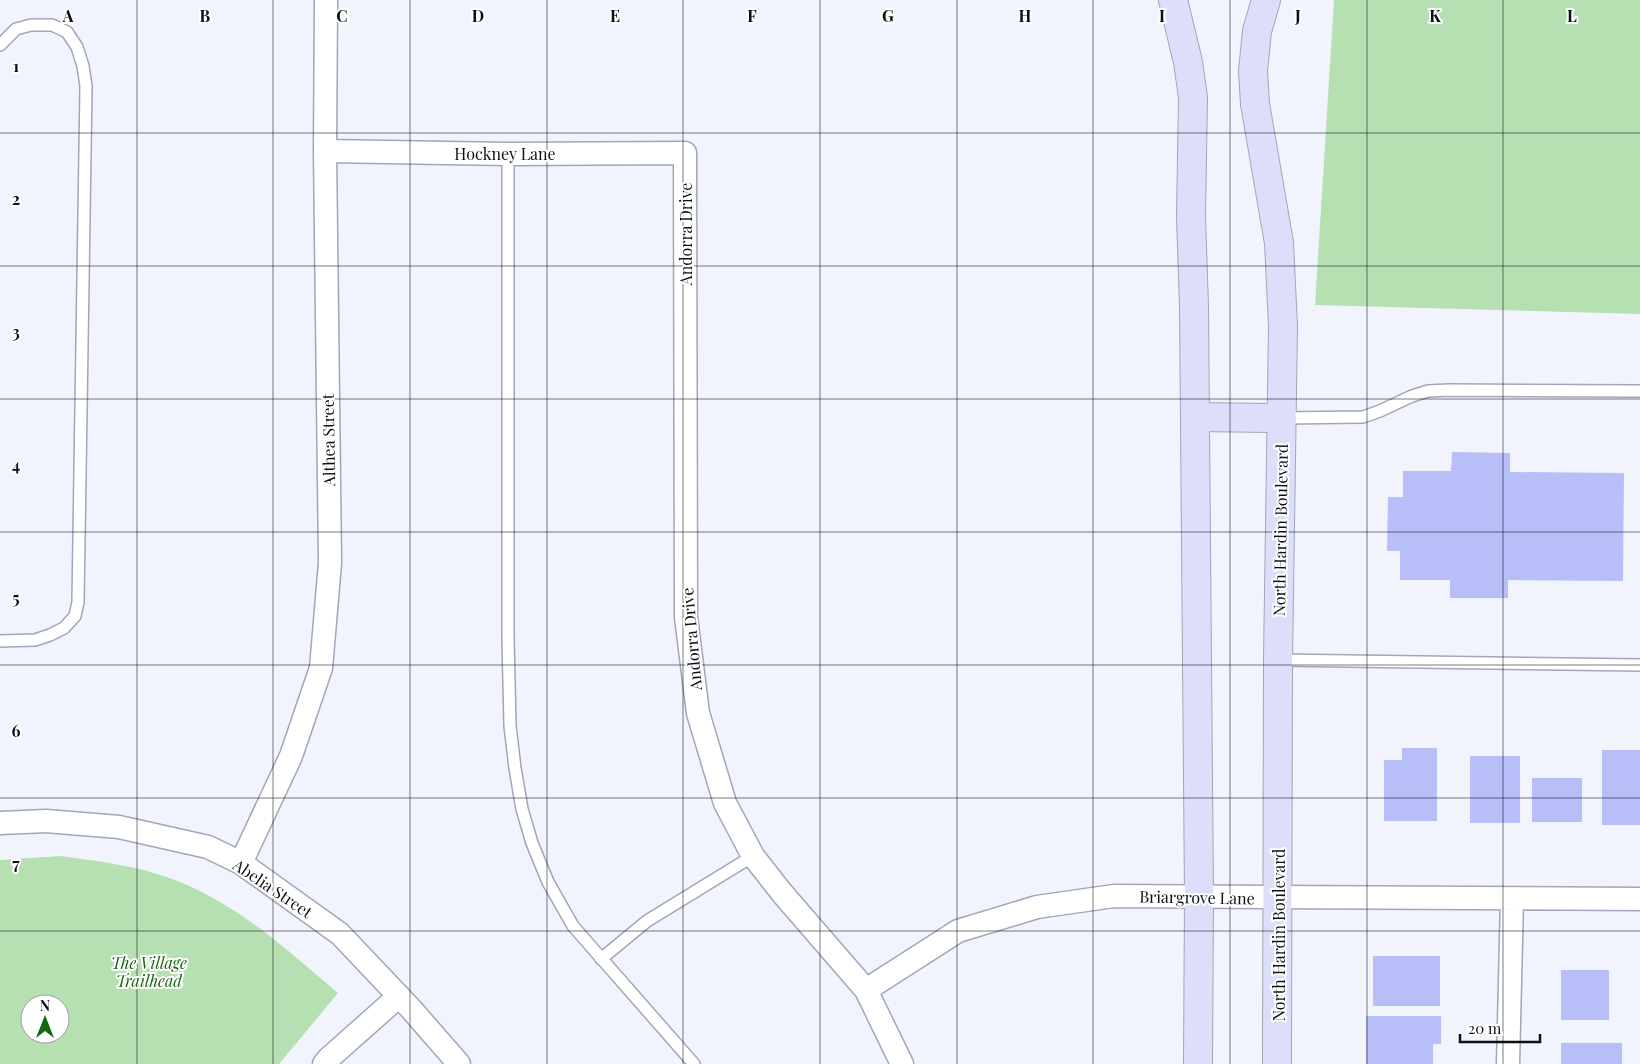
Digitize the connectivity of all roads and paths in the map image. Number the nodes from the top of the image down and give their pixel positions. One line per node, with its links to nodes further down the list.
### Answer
1 (326, 0): 5 (street, Althea Street)
2 (1174, 0): 9 (main road)
3 (1266, 0): 10 (main road, North Hardin Boulevard)
4 (0, 45): 11 (lane)
5 (325, 151): 7 (street, Hockney Lane); 16 (street, Althea Street)
6 (685, 153): 7 (street, Hockney Lane); 15 (street, Andorra Drive)
7 (508, 154): 21 (lane)
8 (1640, 391): 10 (lane)
9 (1195, 418): 10 (main road); 17 (main road)
10 (1282, 418): 12 (main road, North Hardin Boulevard)
11 (0, 641)
12 (1278, 660): 13 (lane); 18 (main road, North Hardin Boulevard)
13 (1640, 665)
14 (0, 823): 16 (street, Abelia Street)
15 (753, 856): 21 (lane); 22 (street, Andorra Drive)
16 (241, 863): 23 (street, Abelia Street)
17 (1199, 897): 18 (street, Briargrove Lane); 22 (street, Briargrove Lane); 28 (main road)
18 (1279, 898): 19 (street, Briargrove Lane); 29 (main road, North Hardin Boulevard)
19 (1512, 899): 20 (street, Briargrove Lane); 30 (street)
20 (1640, 899)
21 (600, 959): 26 (lane)
22 (866, 990): 27 (street, Andorra Drive)
23 (399, 996): 24 (street); 25 (street, Abelia Street)
24 (324, 1064)
25 (459, 1064)
26 (694, 1064)
27 (902, 1064)
28 (1198, 1064)
29 (1277, 1064)
30 (1508, 1064)

